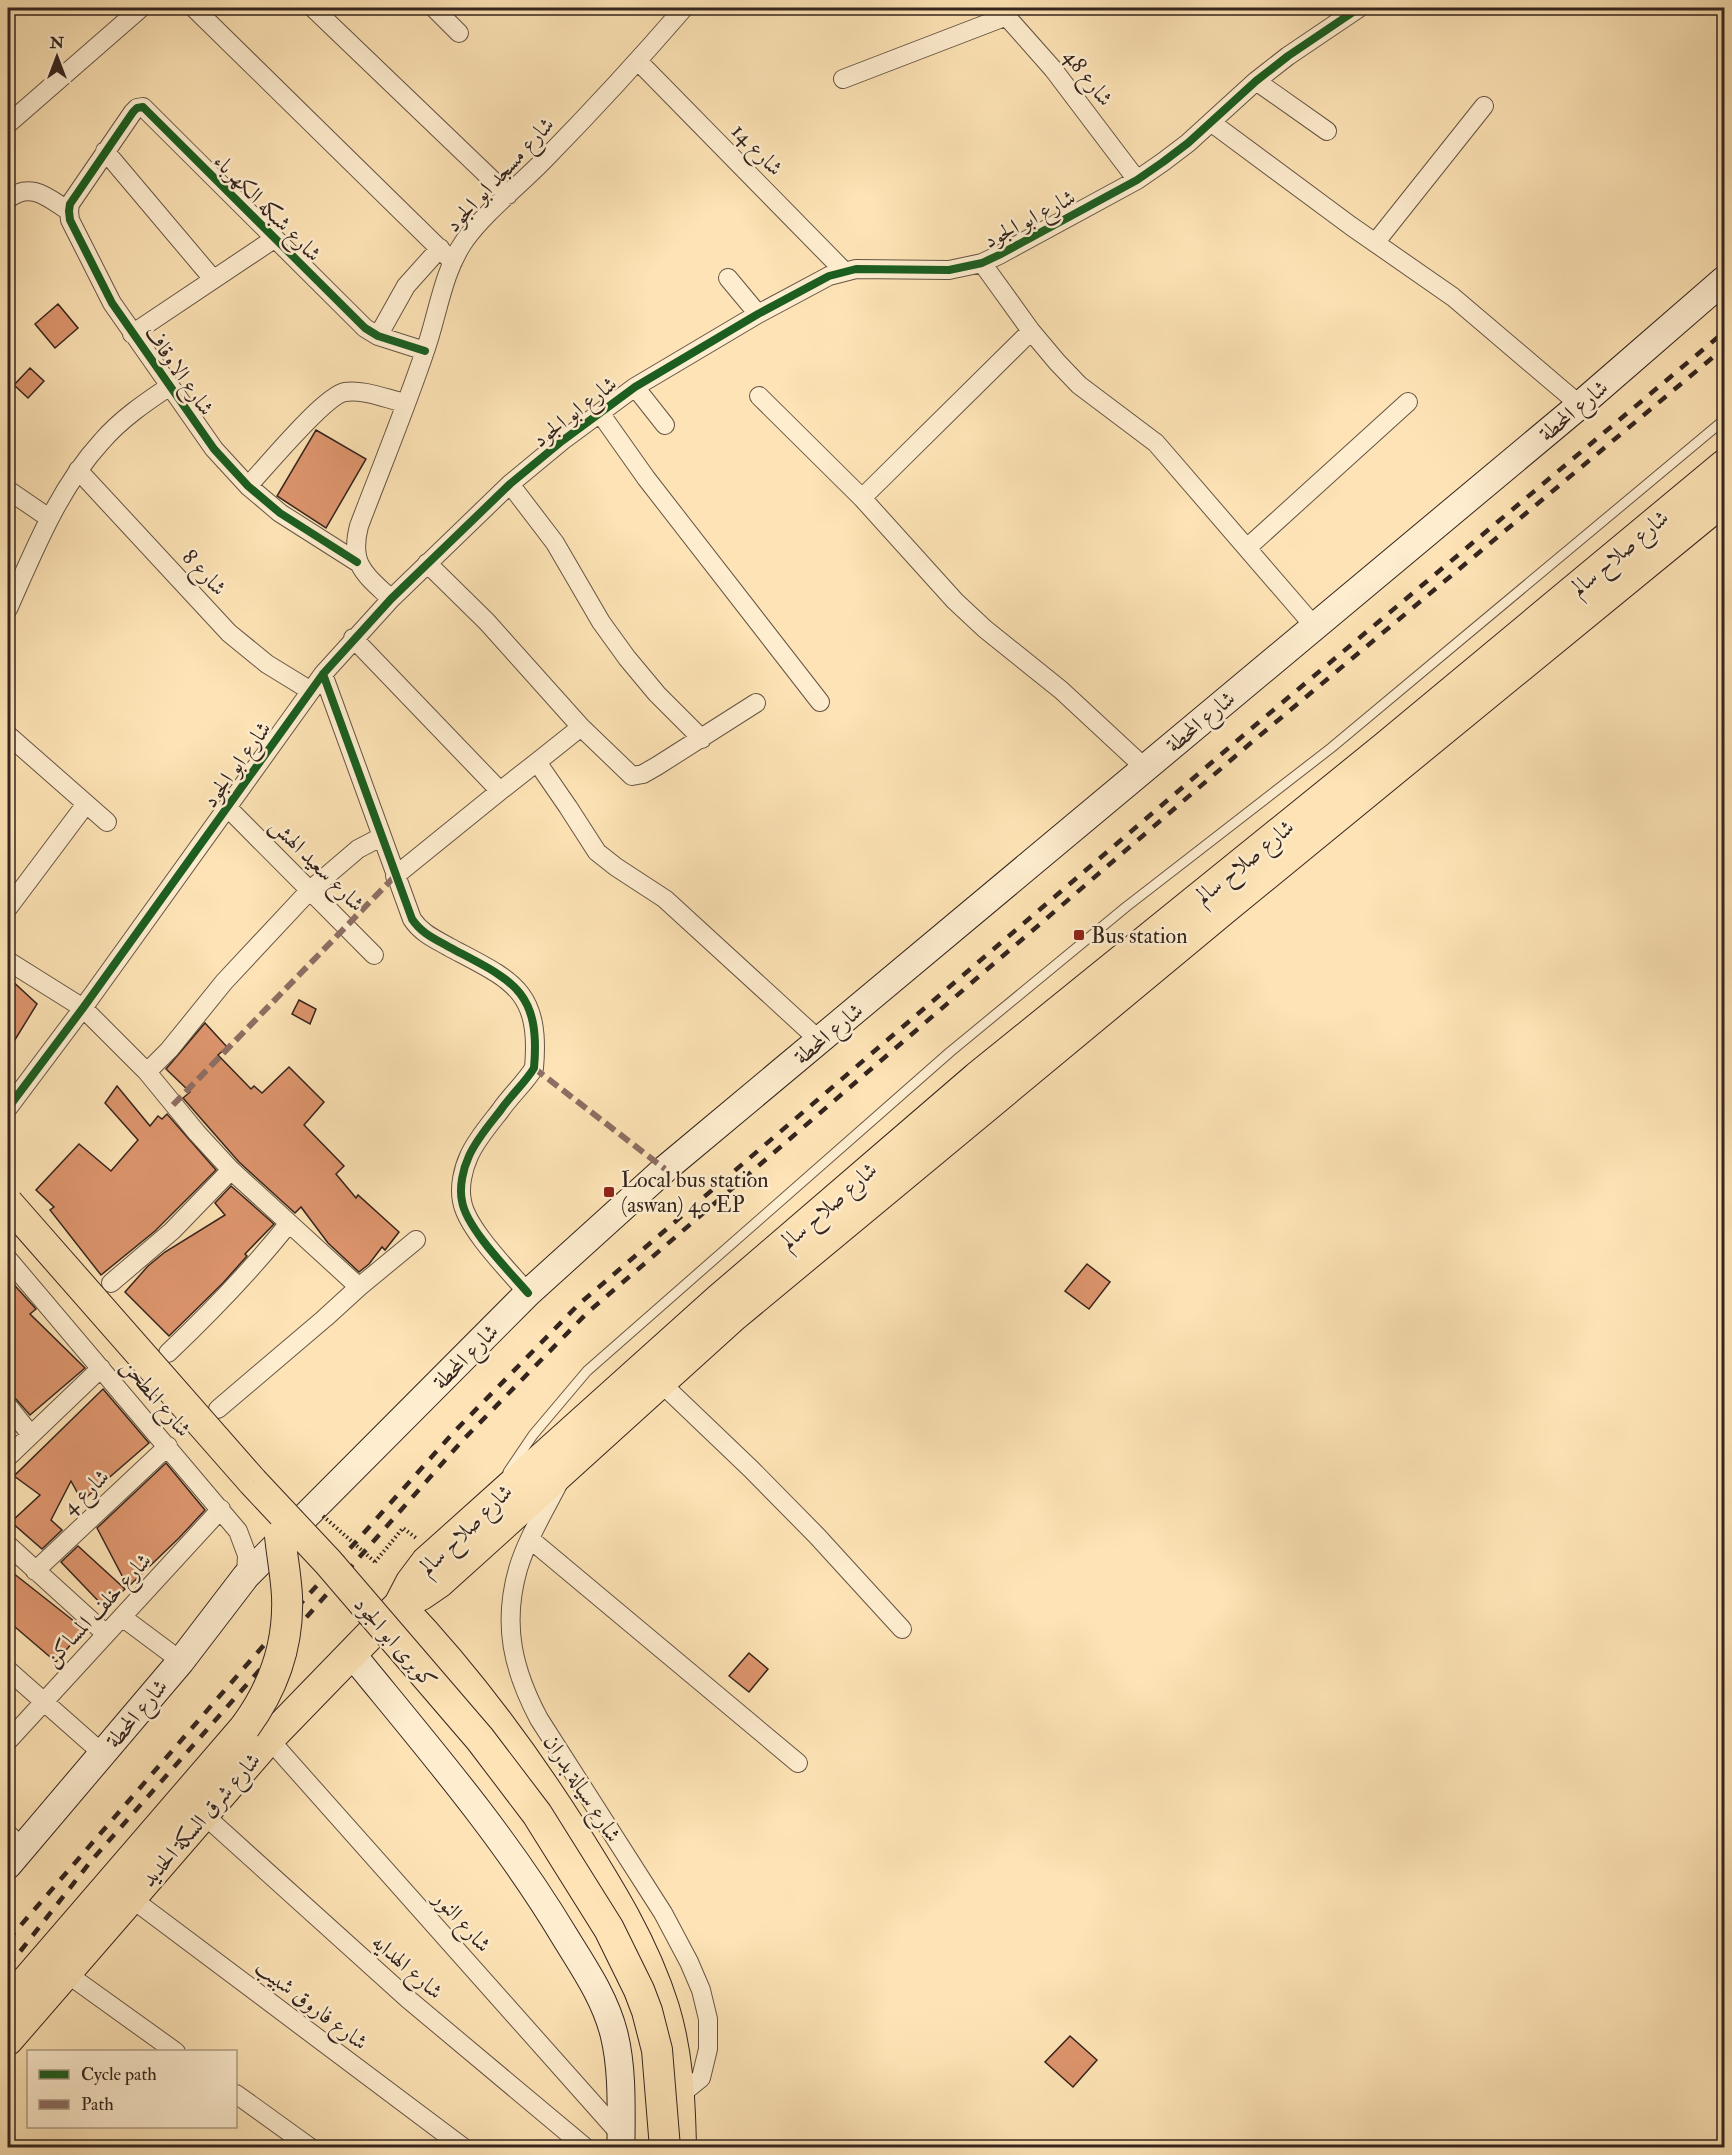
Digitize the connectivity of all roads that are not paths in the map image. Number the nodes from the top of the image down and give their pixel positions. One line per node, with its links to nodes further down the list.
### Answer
1 (141, 8): 14 (street)
2 (194, 8): 23 (street)
3 (313, 8): 18 (street)
4 (434, 8): 8 (street)
5 (684, 8): 9 (street, شارع مسجد ابو الجود)
6 (1359, 8): 11 (street, شارع ابو الجود)
7 (1003, 12): 10 (street); 17 (street, شارع 48)
8 (459, 33)
9 (638, 61): 18 (street, شارع مسجد ابو الجود); 26 (street, شارع 14)
10 (843, 79)
11 (1256, 81): 13 (street, شارع ابو الجود); 15 (street)
12 (1484, 106): 22 (street)
13 (1212, 123): 17 (street, شارع ابو الجود); 22 (street)
14 (8, 124)
15 (1327, 131)
16 (105, 151): 20 (street); 21 (street, شارع شبكه الكهرباء); 28 (street)
17 (1137, 180): 25 (street, شارع ابو الجود)
18 (508, 195): 24 (street, شارع مسجد ابو الجود)
19 (8, 199): 20 (street)
20 (69, 211): 32 (street, شارع الاوقاف)
21 (274, 239): 28 (street); 33 (street, شارع شبكه الكهرباء)
22 (1375, 243): 40 (street)
23 (440, 248): 24 (street); 33 (street)
24 (453, 262): 34 (street, شارع مسجد ابو الجود)
25 (982, 263): 26 (street, شارع ابو الجود); 31 (street)
26 (844, 271): 30 (street, شارع ابو الجود)
27 (728, 278): 30 (street)
28 (213, 279): 32 (street)
29 (1725, 280): 40 (main road, شارع المحطة)
30 (758, 314): 36 (street, شارع ابو الجود)
31 (1031, 331): 49 (street); 52 (street)
32 (132, 334): 35 (street, شارع الاوقاف)
33 (378, 336): 34 (street, شارع شبكه الكهرباء)
34 (425, 351): 39 (street, شارع مسجد ابو الجود)
35 (170, 386): 45 (street); 47 (street, شارع الاوقاف)
36 (635, 387): 41 (street, شارع ابو الجود); 43 (street)
37 (759, 396): 49 (street)
38 (1408, 402): 52 (street)
39 (405, 403): 47 (street); 53 (street, شارع مسجد ابو الجود)
40 (1580, 405): 57 (main road, شارع المحطة)
41 (600, 413): 46 (street, شارع ابو الجود); 61 (street)
42 (1725, 420): 100 (lane)
43 (665, 425)
44 (1725, 465): 100 (main road, شارع صلاح سالم)
45 (78, 470): 51 (street); 60 (street, شارع 8)
46 (510, 484): 54 (street, شارع ابو الجود); 65 (street)
47 (248, 486): 53 (street, شارع الاوقاف)
48 (8, 490): 51 (street)
49 (862, 498): 67 (street)
50 (1725, 500): 93 (main road, شارع صلاح سالم)
51 (50, 518): 56 (street)
52 (1247, 548): 57 (street)
53 (357, 562): 55 (street)
54 (427, 563): 55 (street, شارع ابو الجود); 63 (street)
55 (391, 599): 58 (street, شارع ابو الجود)
56 (8, 609)
57 (1314, 626): 67 (main road, شارع المحطة)
58 (353, 639): 59 (street, شارع ابو الجود); 68 (street)
59 (323, 674): 60 (street, شارع ابو الجود); 72 (street)
60 (311, 691): 70 (street, شارع ابو الجود)
61 (820, 702)
62 (756, 704): 65 (street)
63 (581, 727): 65 (street); 66 (street)
64 (8, 735): 69 (street)
65 (702, 739)
66 (537, 762): 68 (street); 79 (street)
67 (1144, 767): 79 (main road, شارع المحطة)
68 (500, 791): 73 (street)
69 (86, 804): 71 (street); 75 (street)
70 (227, 807): 74 (street, شارع سعيد الهش); 78 (street, شارع ابو الجود)
71 (106, 822)
72 (381, 837): 73 (street); 74 (street)
73 (395, 876): 90 (street)
74 (310, 890): 76 (street, شارع سعيد الهش); 80 (street)
75 (8, 908)
76 (374, 955)
77 (8, 961): 78 (street)
78 (83, 1008): 80 (street); 81 (street, شارع ابو الجود)
79 (819, 1040): 90 (main road, شارع المحطة)
80 (147, 1072): 82 (street)
81 (8, 1108)
82 (231, 1170): 84 (street); 88 (street)
83 (8, 1203): 133 (main road, كوبرى ابو الجود, bridge)
84 (289, 1223): 89 (street); 91 (street)
85 (8, 1231): 102 (main road, كوبرى ابو الجود)
86 (416, 1240): 89 (street)
87 (8, 1259): 92 (street, شارع المطحن)
88 (111, 1283)
89 (359, 1287): 95 (street)
90 (528, 1293): 106 (main road, شارع المحطة)
91 (168, 1353)
92 (101, 1368): 96 (street); 97 (street, شارع المطحن)
93 (660, 1382): 99 (main road, شارع صلاح سالم); 109 (street)
94 (8, 1406): 96 (street)
95 (218, 1409)
96 (31, 1435): 98 (street)
97 (168, 1446): 101 (street, شارع المطحن); 105 (street, شارع 4)
98 (8, 1457)
99 (567, 1467): 103 (street, شارع سيالة بدران); 107 (main road, شارع صلاح سالم)
100 (488, 1505): 107 (main road, شارع صلاح سالم)
101 (221, 1509): 106 (street, شارع المطحن); 108 (street, شارع خلف المساكن)
102 (280, 1536): 115 (main road, bridge); 129 (main road, كوبرى ابو الجود)
103 (530, 1539): 118 (street); 127 (street, شارع سيالة بدران)
104 (8, 1545): 105 (street)
105 (35, 1571): 110 (street)
106 (246, 1576): 112 (main road, شارع المحطة)
107 (399, 1605): 111 (main road, شارع شرق السكة الحديد); 127 (main road, شارع سيالة بدران)
108 (122, 1617): 110 (street, شارع خلف المساكن); 112 (street)
109 (902, 1629)
110 (106, 1634): 114 (street, شارع خلف المساكن)
111 (351, 1653): 115 (main road, شارع شرق السكة الحديد); 129 (main road)
112 (181, 1661): 117 (main road, شارع المحطة)
113 (8, 1670): 114 (street)
114 (43, 1703): 116 (street, شارع خلف المساكن); 117 (street)
115 (257, 1733): 119 (main road, شارع شرق السكة الحديد); 123 (main road); 129 (street, شارع النور)
116 (8, 1741)
117 (102, 1753): 120 (main road, شارع المحطة)
118 (798, 1763)
119 (203, 1814): 121 (main road, شارع شرق السكة الحديد); 132 (street, شارع الهدايه)
120 (12, 1849)
121 (130, 1898): 122 (main road, شارع شرق السكة الحديد); 131 (street, شارع فاروق شبيب)
122 (66, 1973): 124 (main road, شارع شرق السكة الحديد); 125 (street)
123 (8, 2002)
124 (8, 2040)
125 (173, 2050)
126 (237, 2095): 128 (street)
127 (680, 2095): 134 (main road, شارع سيالة بدران)
128 (288, 2141): 130 (street)
129 (629, 2143)
130 (311, 2148)
131 (464, 2148)
132 (586, 2148)
133 (665, 2148)
134 (681, 2148)

